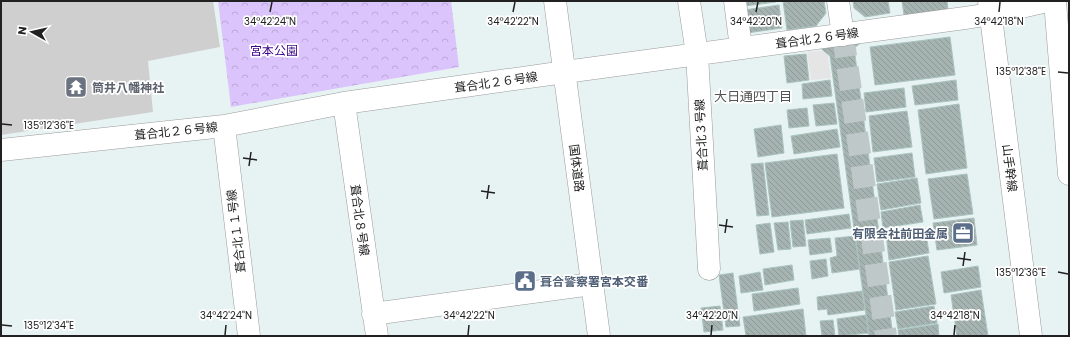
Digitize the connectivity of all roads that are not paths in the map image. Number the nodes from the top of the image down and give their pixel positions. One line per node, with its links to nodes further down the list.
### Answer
1 (555, 1): 11 (street, 国体道路)
2 (689, 1): 10 (street, 葺合北３号線)
3 (735, 1): 9 (street)
4 (838, 1): 8 (street)
5 (1047, 1): 7 (street, 葺合北２６号線)
6 (1055, 1): 15 (street)
7 (990, 8): 8 (street, 葺合北２６号線); 22 (street, 山手幹線)
8 (843, 35): 9 (street, 葺合北２６号線)
9 (741, 48): 10 (street, 葺合北２６号線)
10 (697, 54): 11 (street, 葺合北２６号線); 16 (street, 葺合北３号線)
11 (565, 72): 12 (street, 葺合北２６号線); 17 (street, 国体道路)
12 (344, 104): 13 (street, 葺合北２６号線); 18 (street, 葺合北８号線)
13 (224, 126): 14 (street, 葺合北２６号線); 19 (street, 葺合北１１号線)
14 (1, 150)
15 (1069, 174)
16 (709, 269)
17 (592, 284): 18 (street); 21 (street, 国体道路)
18 (373, 314): 20 (street, 葺合北８号線)
19 (249, 336)
20 (376, 336)
21 (599, 336)
22 (1031, 336)

